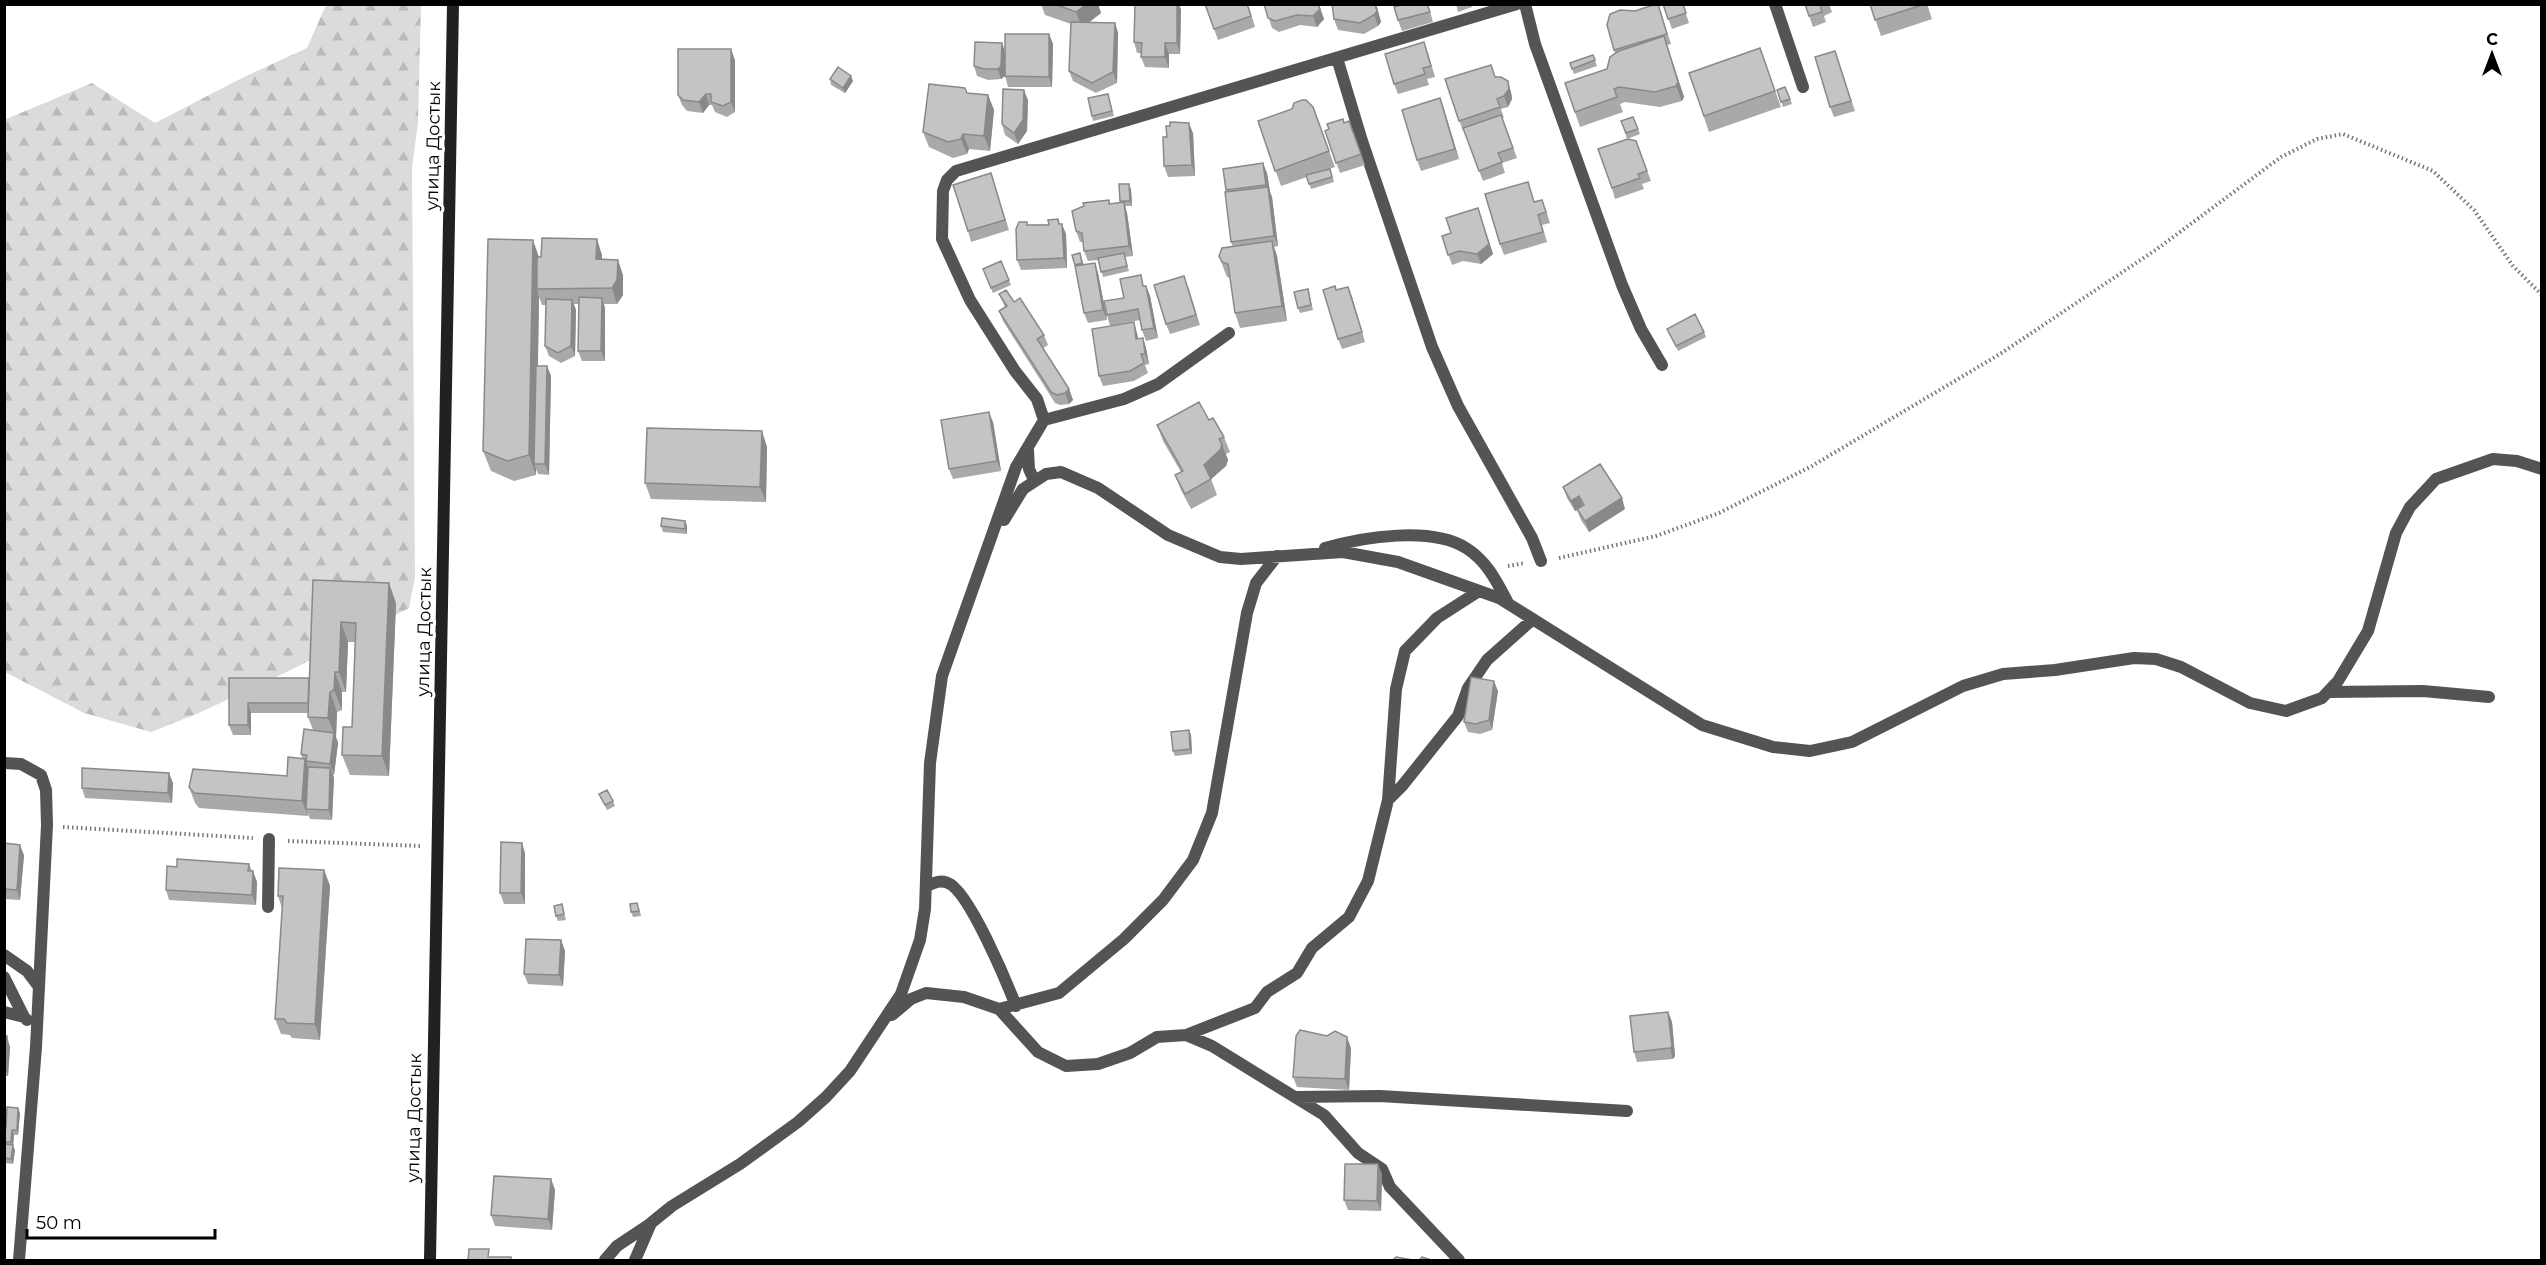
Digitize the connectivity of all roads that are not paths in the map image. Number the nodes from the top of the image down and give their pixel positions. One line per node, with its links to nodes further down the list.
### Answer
1 (453, 4): 41 (main road, улица Достык)
2 (1517, 4): 5 (street)
3 (1525, 4): 8 (street)
4 (1775, 4): 6 (street)
5 (1337, 58): 9 (street); 16 (street)
6 (1803, 87)
7 (1228, 333): 9 (street)
8 (1662, 365)
9 (1044, 420): 10 (street)
10 (1028, 450): 12 (street); 13 (street)
11 (2541, 469): 20 (street)
12 (1034, 480): 13 (street); 15 (street)
13 (988, 545): 25 (street)
14 (1304, 554): 15 (street); 17 (street); 18 (street)
15 (1277, 556): 30 (street)
16 (1541, 561)
17 (1479, 591): 18 (street); 23 (street)
18 (1509, 605): 19 (street)
19 (1533, 619): 20 (street); 23 (street)
20 (2328, 692): 21 (street)
21 (2489, 697)
22 (4, 763): 29 (street)
23 (1388, 800): 36 (street)
24 (269, 840): 26 (street)
25 (926, 887): 30 (street); 34 (street)
26 (268, 907)
27 (4, 955): 29 (street)
28 (4, 976): 33 (street)
29 (39, 987): 35 (street)
30 (1016, 1006): 31 (street)
31 (999, 1009): 34 (street); 36 (street)
32 (4, 1012): 33 (street)
33 (24, 1017): 35 (street)
34 (886, 1020): 39 (street)
35 (37, 1033): 40 (street)
36 (1186, 1035): 37 (street)
37 (1296, 1097): 38 (street); 44 (street)
38 (1627, 1111)
39 (651, 1223): 42 (street); 43 (street)
40 (19, 1260)
41 (430, 1260)
42 (605, 1260)
43 (635, 1260)
44 (1459, 1260)

